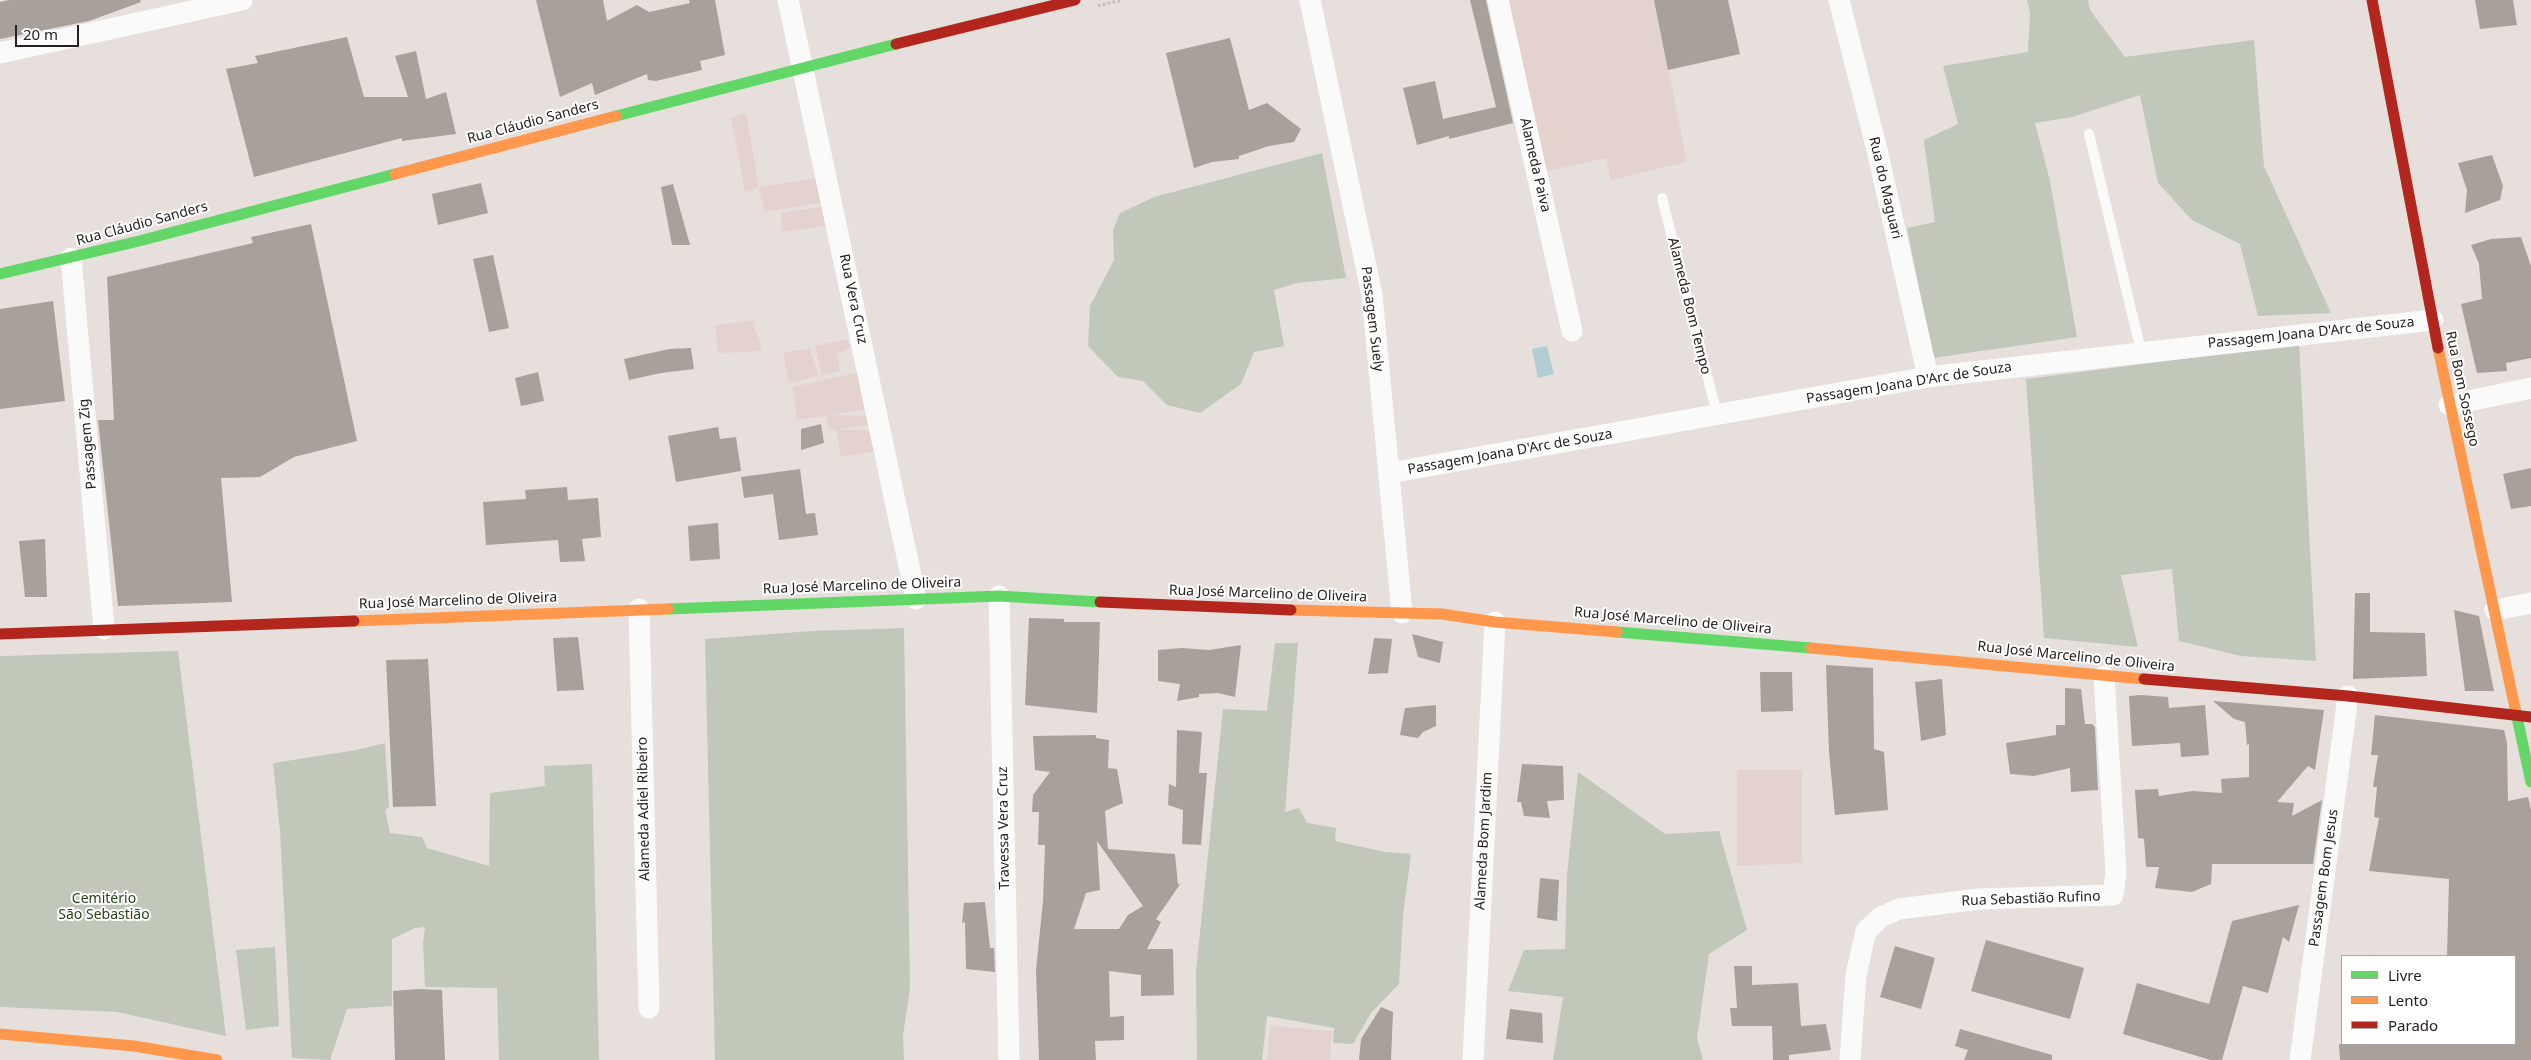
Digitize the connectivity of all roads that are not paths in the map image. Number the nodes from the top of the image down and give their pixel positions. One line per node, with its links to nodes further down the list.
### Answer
1 (242, 0): 8 (street)
2 (788, 0): 9 (street, Rua Vera Cruz)
3 (1075, 0): 9 (street, Rua Cláudio Sanders)
4 (1312, 0): 21 (street, Passagem Suely)
5 (1498, 0): 15 (street, Alameda Paiva)
6 (1839, 0): 17 (street, Rua do Maguari)
7 (2372, 0): 14 (street, Rua Bom Sossego)
8 (0, 53)
9 (804, 66): 12 (street, Rua Cláudio Sanders); 23 (street, Rua Vera Cruz)
10 (2089, 134): 16 (lane)
11 (1662, 198): 20 (lane, Alameda Bom Tempo)
12 (71, 258): 13 (street, Rua Cláudio Sanders); 29 (street, Passagem Zig)
13 (0, 274)
14 (2432, 320): 16 (street, Passagem Joana D'Arc de Souza); 19 (street, Rua Bom Sossego)
15 (1572, 331)
16 (2141, 351): 17 (street, Passagem Joana D'Arc de Souza)
17 (1928, 378): 20 (street, Passagem Joana D'Arc de Souza)
18 (2531, 388): 19 (street)
19 (2449, 405): 26 (street, Rua Bom Sossego)
20 (1717, 414): 21 (street, Passagem Joana D'Arc de Souza)
21 (1389, 473): 27 (street, Passagem Suely)
22 (1000, 596): 23 (street, Rua José Marcelino de Oliveira); 27 (street, Rua José Marcelino de Oliveira); 39 (street, Travessa Vera Cruz)
23 (916, 598): 25 (street, Rua José Marcelino de Oliveira)
24 (2531, 603): 26 (street)
25 (639, 609): 29 (street, Rua José Marcelino de Oliveira); 36 (street, Alameda Adiel Ribeiro)
26 (2495, 610): 33 (street, Rua Bom Sossego)
27 (1402, 613): 28 (street, Rua José Marcelino de Oliveira)
28 (1495, 622): 31 (street, Rua José Marcelino de Oliveira); 40 (street, Alameda Bom Jardim)
29 (104, 629): 30 (street, Rua José Marcelino de Oliveira)
30 (0, 634)
31 (2104, 676): 32 (street, Rua José Marcelino de Oliveira); 41 (street, Rua Sebastião Rufino)
32 (2348, 696): 33 (street, Rua José Marcelino de Oliveira); 42 (street, Passagem Bom Jesus)
33 (2518, 716): 34 (street, Rua José Marcelino de Oliveira); 35 (street, Rua Bom Sossego)
34 (2531, 718)
35 (2531, 782)
36 (649, 1008)
37 (0, 1034): 38 (street)
38 (217, 1060)
39 (1009, 1060)
40 (1473, 1060)
41 (1850, 1060)
42 (2300, 1060)

